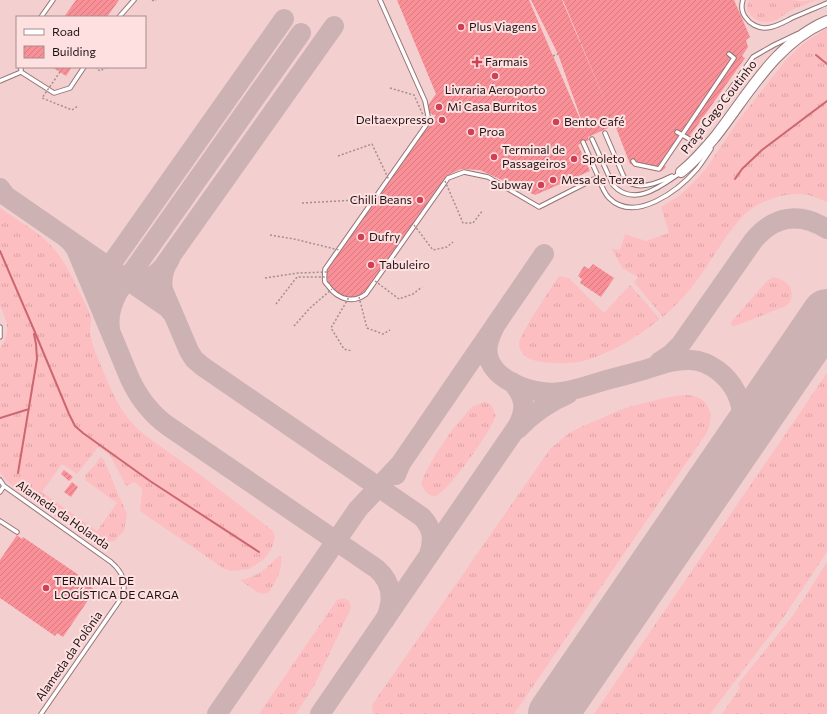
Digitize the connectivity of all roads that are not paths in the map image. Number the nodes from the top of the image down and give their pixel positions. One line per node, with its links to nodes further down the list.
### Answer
1 (53, 0): 6 (lane)
2 (134, 0): 7 (lane)
3 (380, 0): 24 (lane)
4 (743, 0): 5 (lane)
5 (827, 3)
6 (42, 16)
7 (120, 16)
8 (825, 22): 14 (lane); 16 (main road, Praça Gago Coutinho)
9 (729, 54): 19 (lane)
10 (21, 68): 12 (lane)
11 (83, 68): 12 (lane)
12 (21, 72): 13 (lane)
13 (0, 81)
14 (723, 100): 15 (lane); 19 (lane)
15 (717, 103)
16 (727, 122): 23 (main road, Praça Gago Coutinho); 24 (lane)
17 (677, 132): 19 (lane)
18 (605, 133): 23 (lane, Praça Gago Coutinho)
19 (682, 135): 22 (lane)
20 (592, 139): 23 (lane)
21 (583, 142): 24 (lane)
22 (633, 161)
23 (681, 172)
24 (598, 177)
25 (0, 327): 26 (lane)
26 (0, 337)
27 (0, 480): 28 (lane, Alameda da Holanda)
28 (4, 486): 29 (lane); 32 (lane, Alameda da Holanda)
29 (0, 492)
30 (0, 521): 31 (lane)
31 (17, 532)
32 (116, 566): 33 (lane, Alameda da Polônia)
33 (42, 714)

